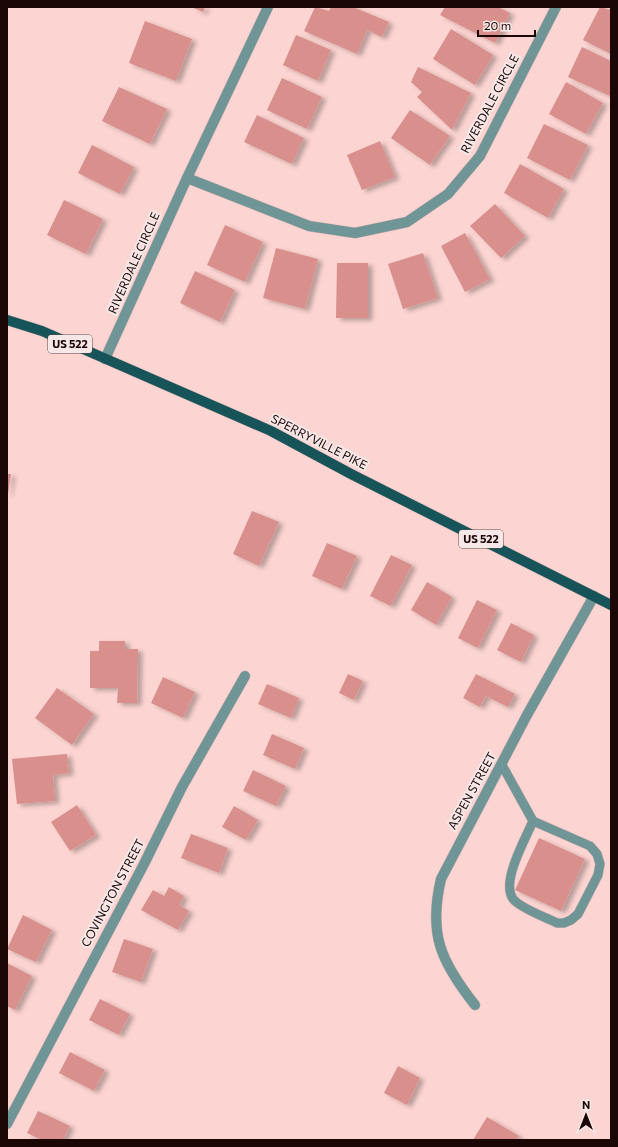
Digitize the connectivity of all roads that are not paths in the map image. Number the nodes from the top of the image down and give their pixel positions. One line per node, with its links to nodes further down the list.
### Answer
1 (268, 7): 3 (street, RIVERDALE CIRCLE)
2 (556, 7): 3 (street, RIVERDALE CIRCLE)
3 (187, 178): 5 (street, RIVERDALE CIRCLE)
4 (7, 320): 5 (main road, SPERRYVILLE PIKE / US 522)
5 (105, 359): 6 (main road, SPERRYVILLE PIKE / US 522)
6 (594, 596): 7 (main road, SPERRYVILLE PIKE / US 522); 9 (street, ASPEN STREET)
7 (611, 605)
8 (245, 676): 12 (street, COVINGTON STREET)
9 (502, 765): 10 (lane); 11 (street, ASPEN STREET)
10 (533, 821): 10 (lane)
11 (475, 1005)
12 (7, 1124)

